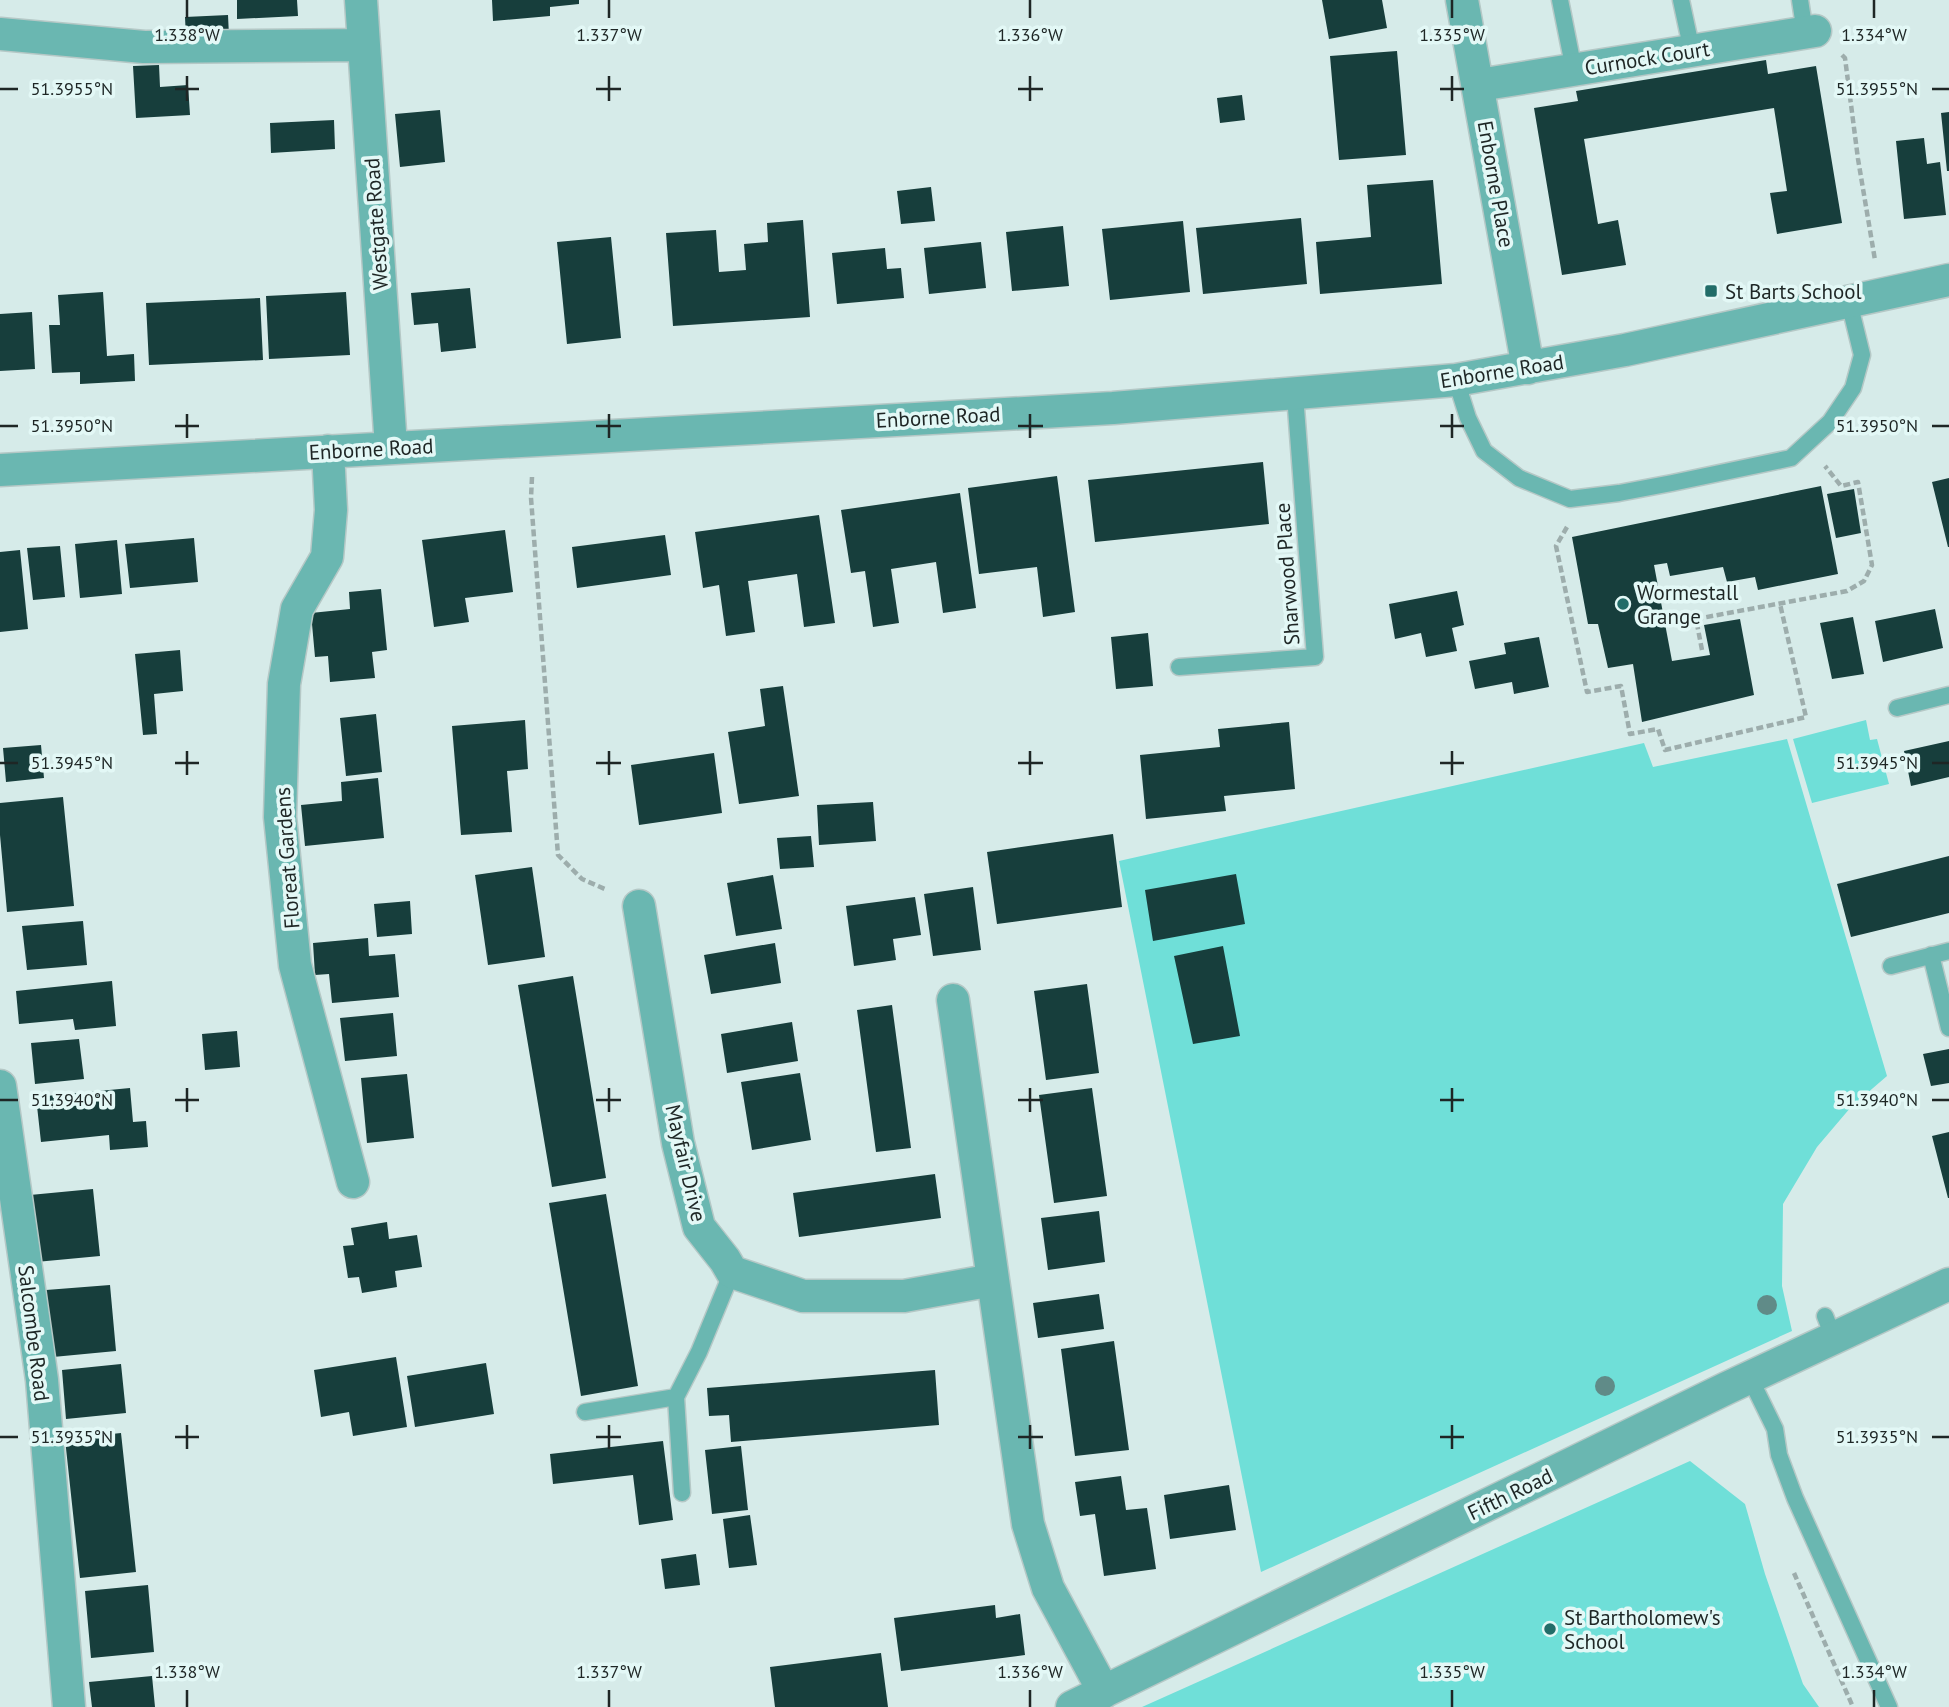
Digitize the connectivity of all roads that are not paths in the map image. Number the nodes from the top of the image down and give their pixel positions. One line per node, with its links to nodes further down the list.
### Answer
1 (361, 0): 8 (street, Westgate Road)
2 (1462, 0): 11 (street, Enborne Place)
3 (1560, 0): 10 (lane)
4 (1681, 0): 9 (lane)
5 (1800, 0): 6 (lane)
6 (1810, 32): 9 (street, Curnock Court)
7 (0, 34): 8 (street)
8 (364, 45): 17 (street, Westgate Road)
9 (1692, 51): 10 (street, Curnock Court)
10 (1574, 70): 11 (street, Curnock Court)
11 (1479, 85): 14 (street, Enborne Place)
12 (1949, 280): 13 (street, Enborne Road)
13 (1849, 302): 14 (street, Enborne Road); 15 (lane)
14 (1528, 368): 15 (street, Enborne Road)
15 (1456, 380): 16 (street, Enborne Road)
16 (1295, 395): 17 (street, Enborne Road); 20 (lane, Sharwood Place)
17 (391, 447): 18 (street, Enborne Road)
18 (328, 451): 19 (street, Enborne Road); 30 (street, Floreat Gardens)
19 (0, 470)
20 (1179, 667)
21 (1949, 695): 22 (lane)
22 (1897, 708)
23 (639, 906): 31 (street, Mayfair Drive)
24 (1949, 951): 25 (lane)
25 (1931, 955): 26 (lane); 28 (lane)
26 (1891, 966)
27 (953, 1000): 32 (street)
28 (1949, 1028)
29 (0, 1086): 39 (street, Salcombe Road)
30 (353, 1182)
31 (732, 1272): 32 (street); 35 (lane)
32 (993, 1280): 38 (street)
33 (1949, 1284): 34 (street, Fifth Road)
34 (1750, 1378): 38 (street, Fifth Road); 41 (lane)
35 (676, 1397): 36 (lane); 37 (lane)
36 (585, 1412)
37 (681, 1493)
38 (1104, 1692): 40 (street, Fifth Road)
39 (69, 1707)
40 (1072, 1707)
41 (1889, 1707)

